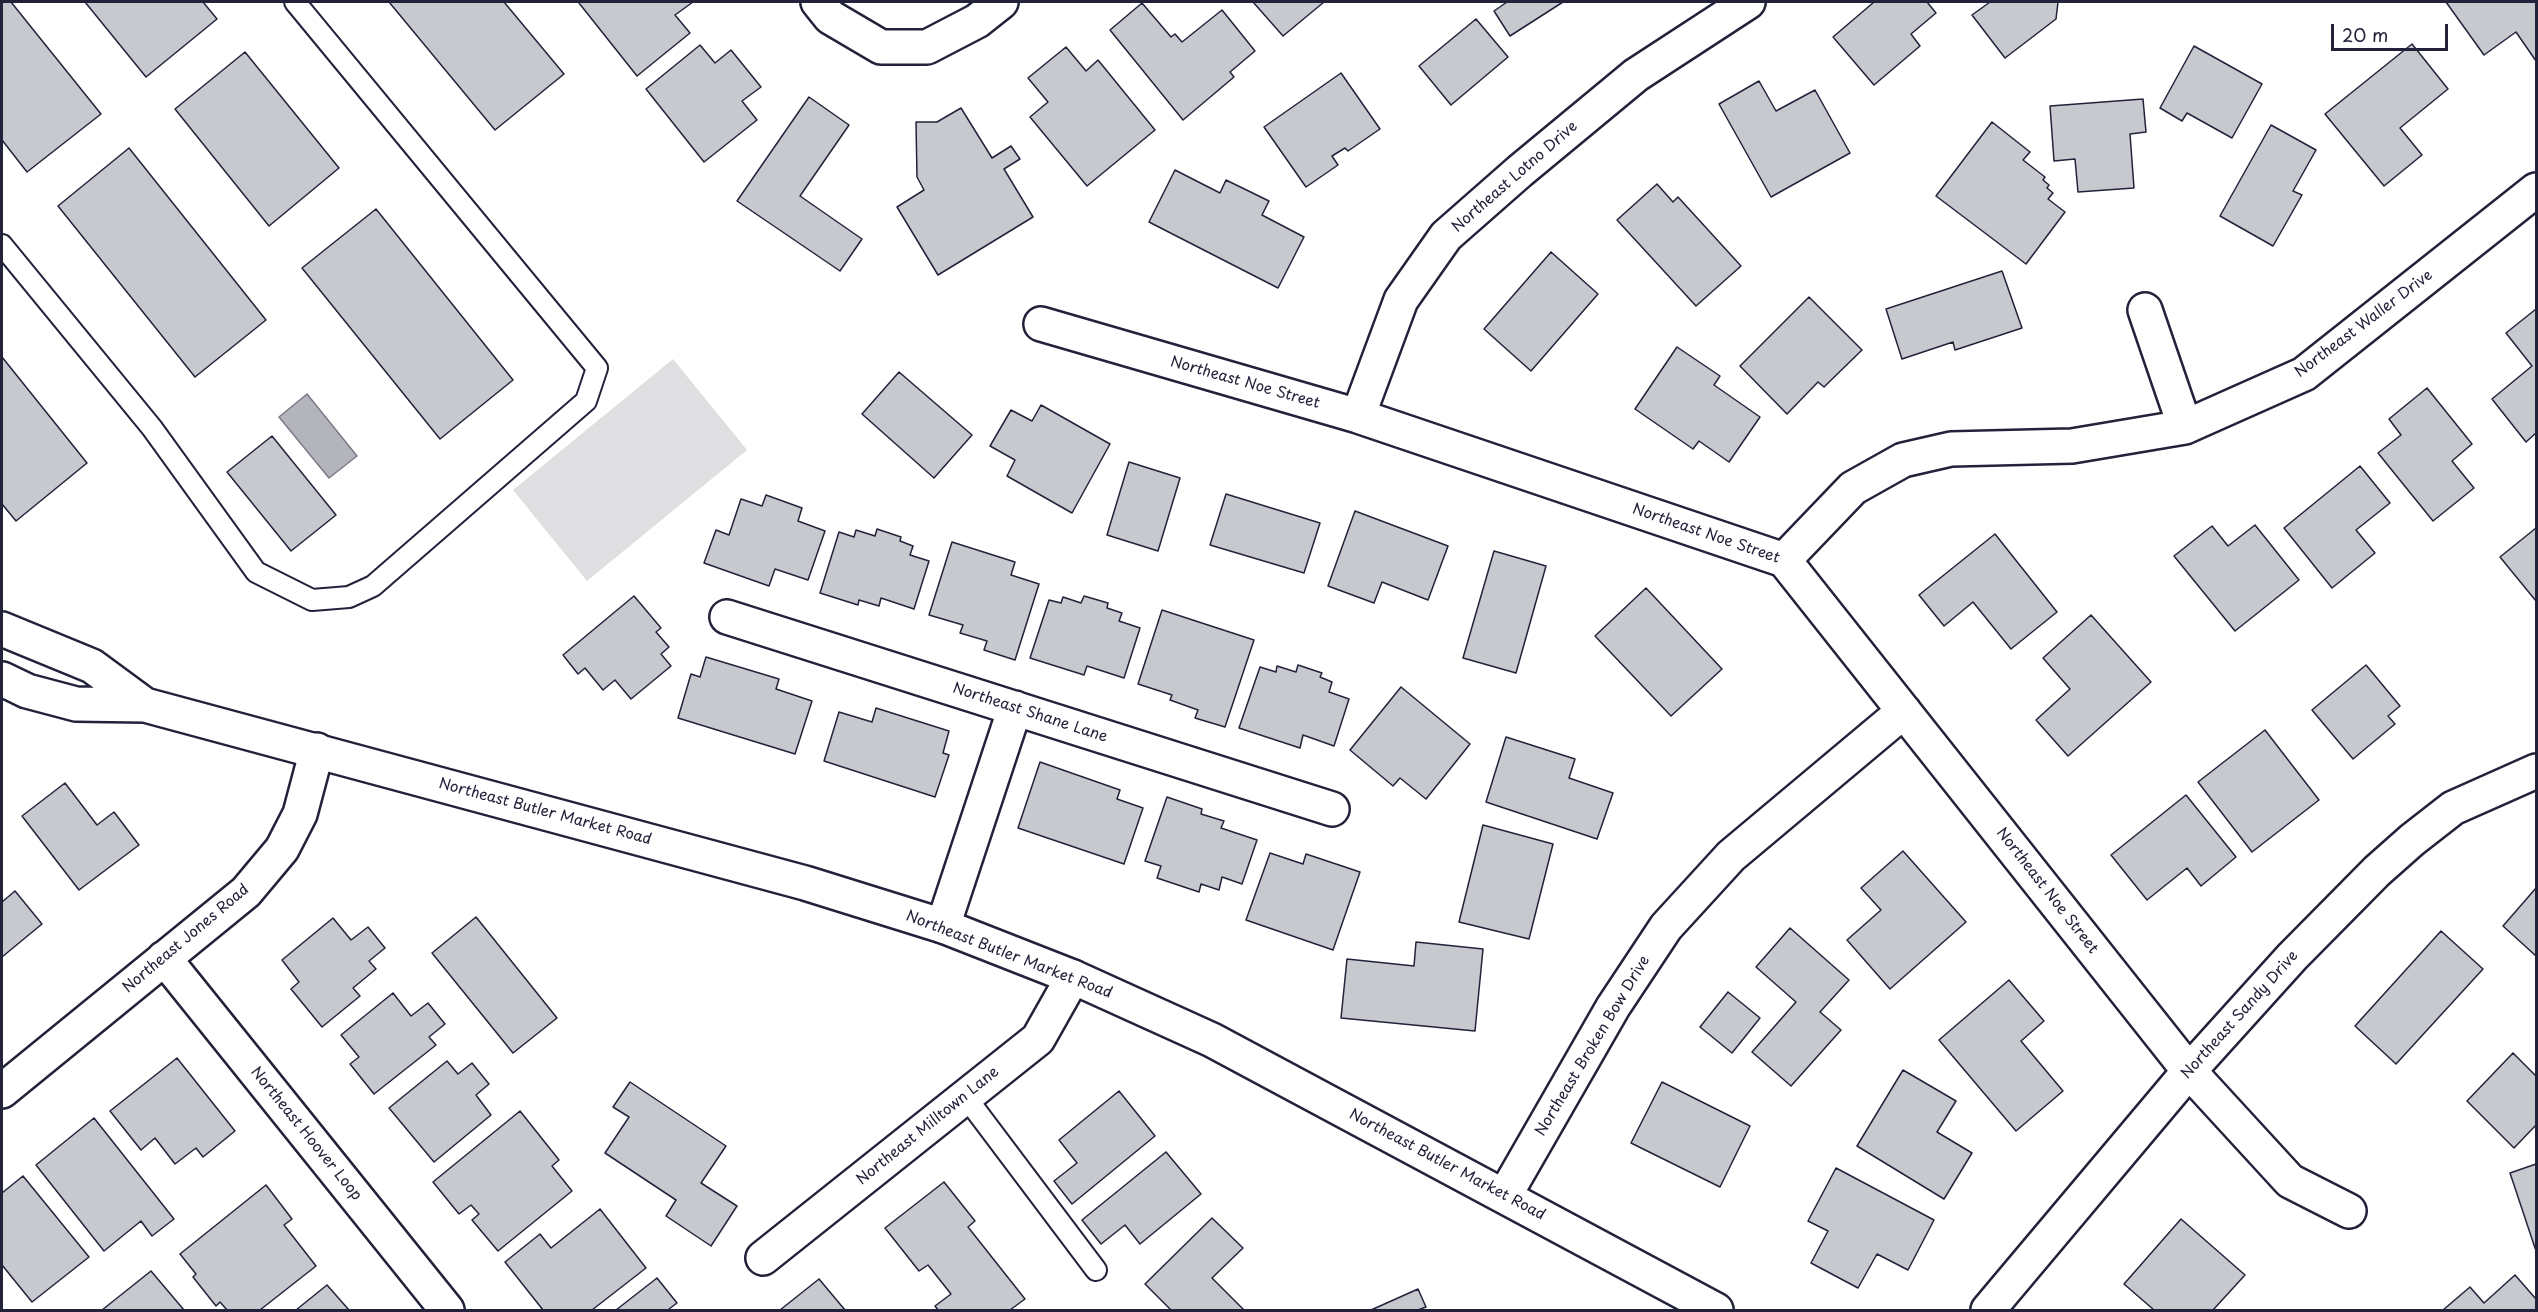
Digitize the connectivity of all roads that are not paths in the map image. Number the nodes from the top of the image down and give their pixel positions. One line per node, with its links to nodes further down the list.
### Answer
1 (295, 2): 6 (lane)
2 (818, 2): 3 (street)
3 (1001, 2)
4 (1748, 2): 9 (street, Northeast Lotno Drive)
5 (2536, 190): 10 (street, Northeast Waller Drive)
6 (2, 245)
7 (2145, 310): 10 (street)
8 (1041, 324): 9 (street, Northeast Noe Street)
9 (1358, 416): 11 (street, Northeast Noe Street)
10 (2185, 427): 11 (street, Northeast Waller Drive)
11 (1784, 560): 17 (street, Northeast Noe Street)
12 (728, 617): 16 (street, Northeast Shane Lane)
13 (2, 629): 15 (street, Northeast Butler Market Road)
14 (2, 680): 15 (street, Northeast Butler Market Road)
15 (145, 705): 18 (street, Northeast Butler Market Road)
16 (1015, 708): 20 (street, Northeast Shane Lane); 21 (street)
17 (1904, 711): 24 (street, Northeast Noe Street); 27 (street, Northeast Broken Bow Drive)
18 (317, 750): 21 (street, Northeast Butler Market Road); 22 (street, Northeast Jones Road)
19 (2536, 771): 24 (street, Northeast Sandy Drive)
20 (1332, 810)
21 (944, 926): 23 (street, Northeast Butler Market Road)
22 (164, 958): 25 (street, Northeast Jones Road); 31 (street, Northeast Hoover Loop)
23 (1073, 977): 26 (street, Northeast Milltown Lane); 27 (street, Northeast Butler Market Road)
24 (2190, 1071): 28 (street, Northeast Noe Street); 33 (street, Northeast Sandy Drive)
25 (2, 1091)
26 (965, 1096): 29 (street, Northeast Milltown Lane); 30 (lane)
27 (1505, 1195): 32 (street, Northeast Butler Market Road)
28 (2349, 1211)
29 (763, 1258)
30 (1096, 1270)
31 (447, 1311)
32 (1716, 1311)
33 (1988, 1311)

